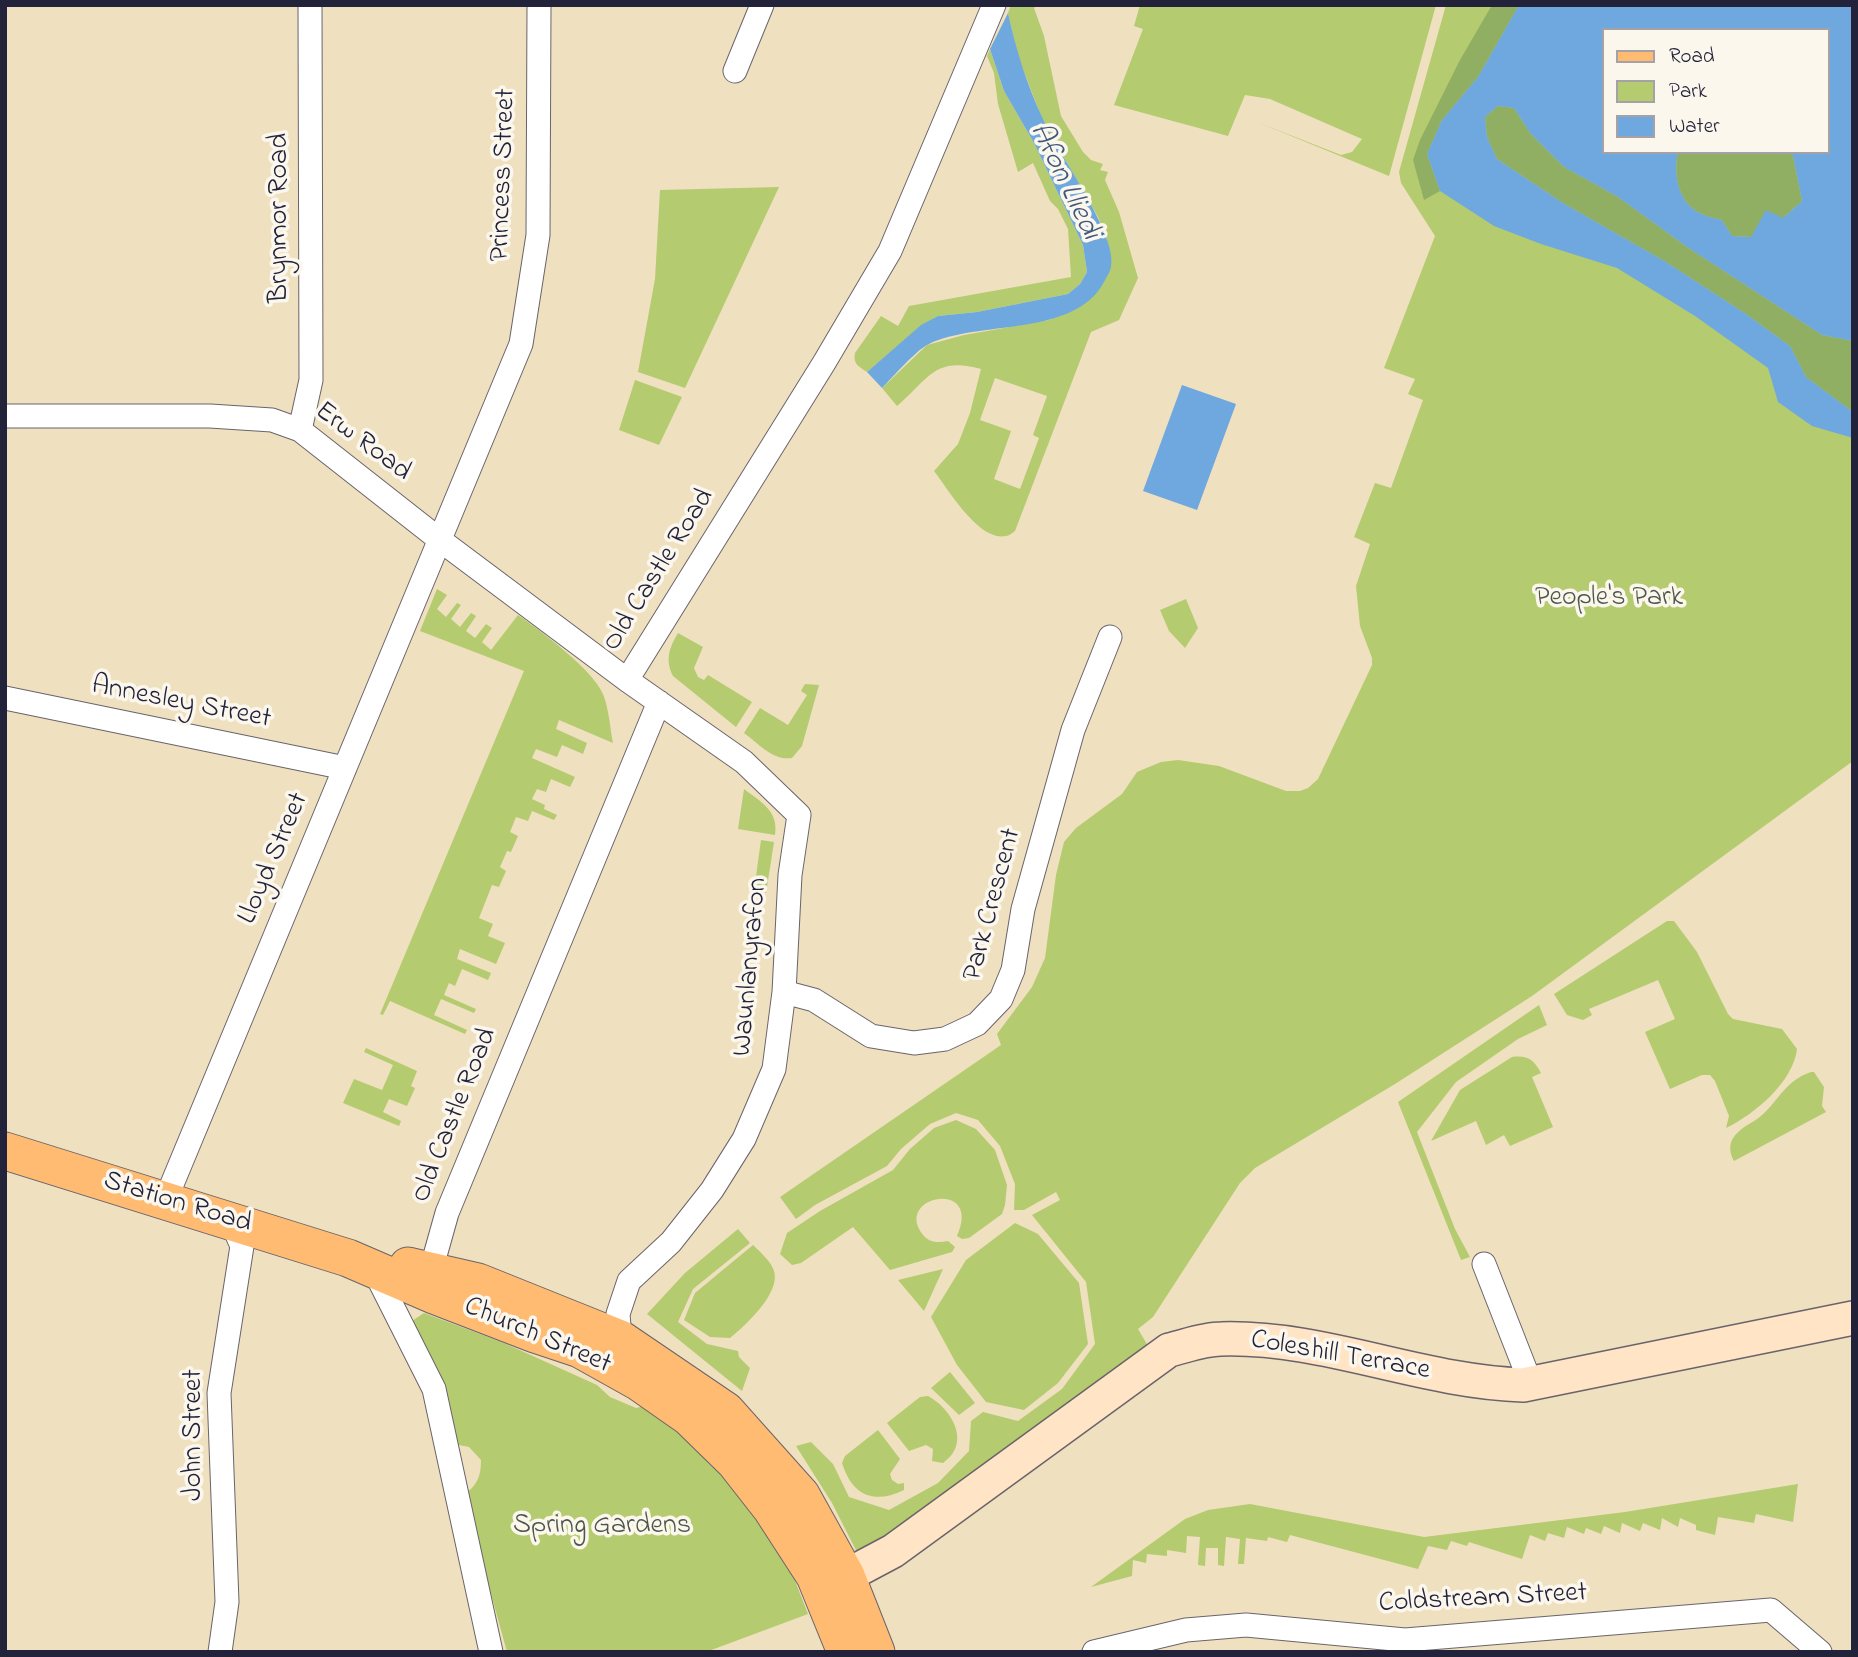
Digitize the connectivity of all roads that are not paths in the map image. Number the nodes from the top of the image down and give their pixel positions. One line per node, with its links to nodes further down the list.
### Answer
1 (310, 5): 7 (street, Brynmor Road)
2 (539, 5): 8 (street, Princess Street)
3 (762, 5): 5 (street)
4 (992, 11): 10 (street, Old Castle Road)
5 (736, 71)
6 (5, 416): 7 (street, Erw Road)
7 (300, 430): 8 (street, Erw Road)
8 (440, 540): 10 (street, Erw Road); 13 (street, Lloyd Street)
9 (1110, 637): 14 (street, Park Crescent)
10 (627, 680): 12 (street, Old Castle Road)
11 (5, 698): 13 (street, Annesley Street)
12 (659, 702): 14 (street, Waunlanyrafon); 20 (street, Old Castle Road)
13 (345, 768): 16 (street, Lloyd Street)
14 (784, 992): 22 (street, Waunlanyrafon)
15 (5, 1151): 16 (main road, Station Road)
16 (166, 1201): 17 (main road, Station Road)
17 (232, 1221): 18 (main road, Station Road); 26 (street, John Street)
18 (361, 1264): 20 (main road, Station Road); 27 (street)
19 (1484, 1264): 23 (street)
20 (433, 1283): 22 (main road, Church Street); 25 (main road, Church Street)
21 (1853, 1318): 23 (main road, Coleshill Terrace)
22 (620, 1339): 24 (main road, Church Street)
23 (1531, 1384): 24 (main road, Coleshill Terrace)
24 (846, 1576): 25 (main road); 29 (main road, Church Street)
25 (828, 1608): 28 (main road, Church Street)
26 (220, 1652)
27 (491, 1652)
28 (846, 1652)
29 (876, 1652)
30 (1094, 1652): 31 (street, Coldstream Street)
31 (1820, 1652)

